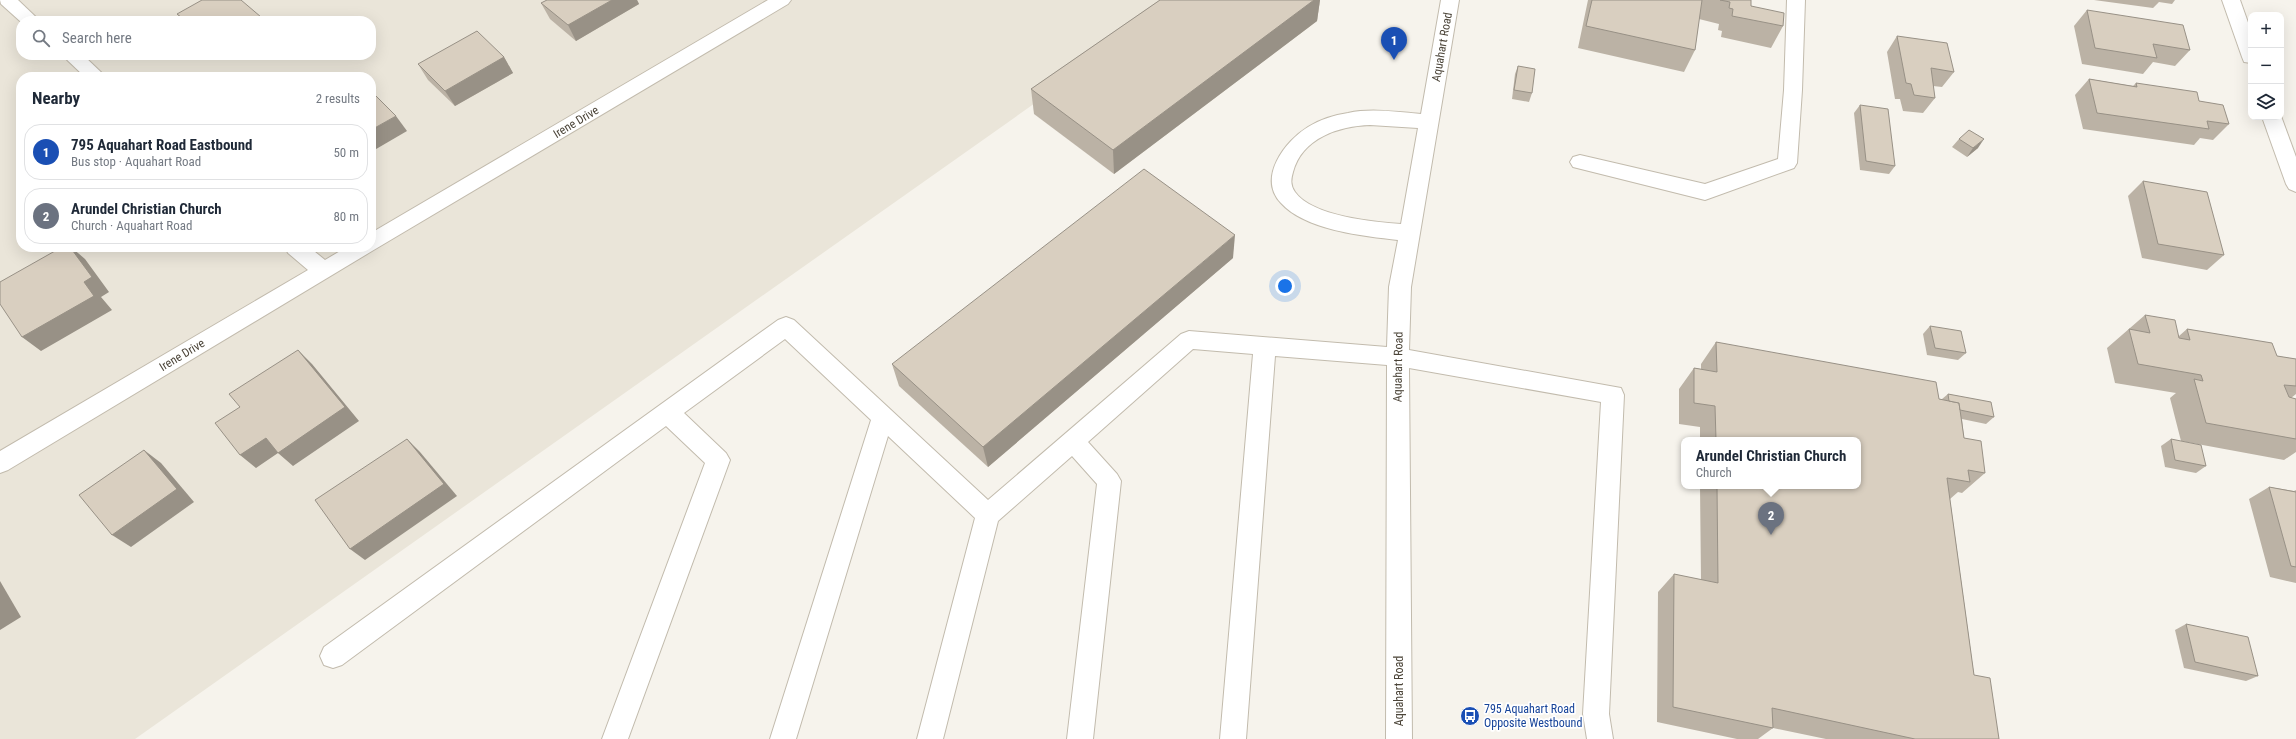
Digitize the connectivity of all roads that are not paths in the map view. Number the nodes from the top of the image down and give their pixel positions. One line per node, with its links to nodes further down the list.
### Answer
1 (7, 0): 6 (street)
2 (782, 0): 15 (street, Irene Drive)
3 (1450, 0): 11 (street, Aquahart Road)
4 (1796, 0): 12 (street)
5 (2231, 0): 7 (street)
6 (25, 16)
7 (2248, 48)
8 (77, 60): 9 (street)
9 (91, 72)
10 (2273, 120): 13 (street)
11 (1429, 122): 14 (street, Aquahart Road); 14 (street)
12 (1580, 162)
13 (2296, 184)
14 (1410, 233): 20 (street, Aquahart Road)
15 (376, 240)
16 (301, 252): 18 (street)
17 (355, 252): 18 (street, Irene Drive)
18 (323, 271): 24 (street, Irene Drive)
19 (1265, 346): 20 (street); 23 (street); 31 (street)
20 (1398, 356): 32 (street, Aquahart Road); 33 (street)
21 (667, 412): 22 (street); 26 (street); 27 (street)
22 (883, 417): 25 (street); 28 (street)
23 (1073, 441): 25 (street); 30 (street)
24 (0, 463)
25 (988, 515): 29 (street)
26 (333, 656)
27 (615, 739)
28 (783, 739)
29 (930, 739)
30 (1080, 739)
31 (1233, 739)
32 (1399, 739)
33 (1600, 739)

